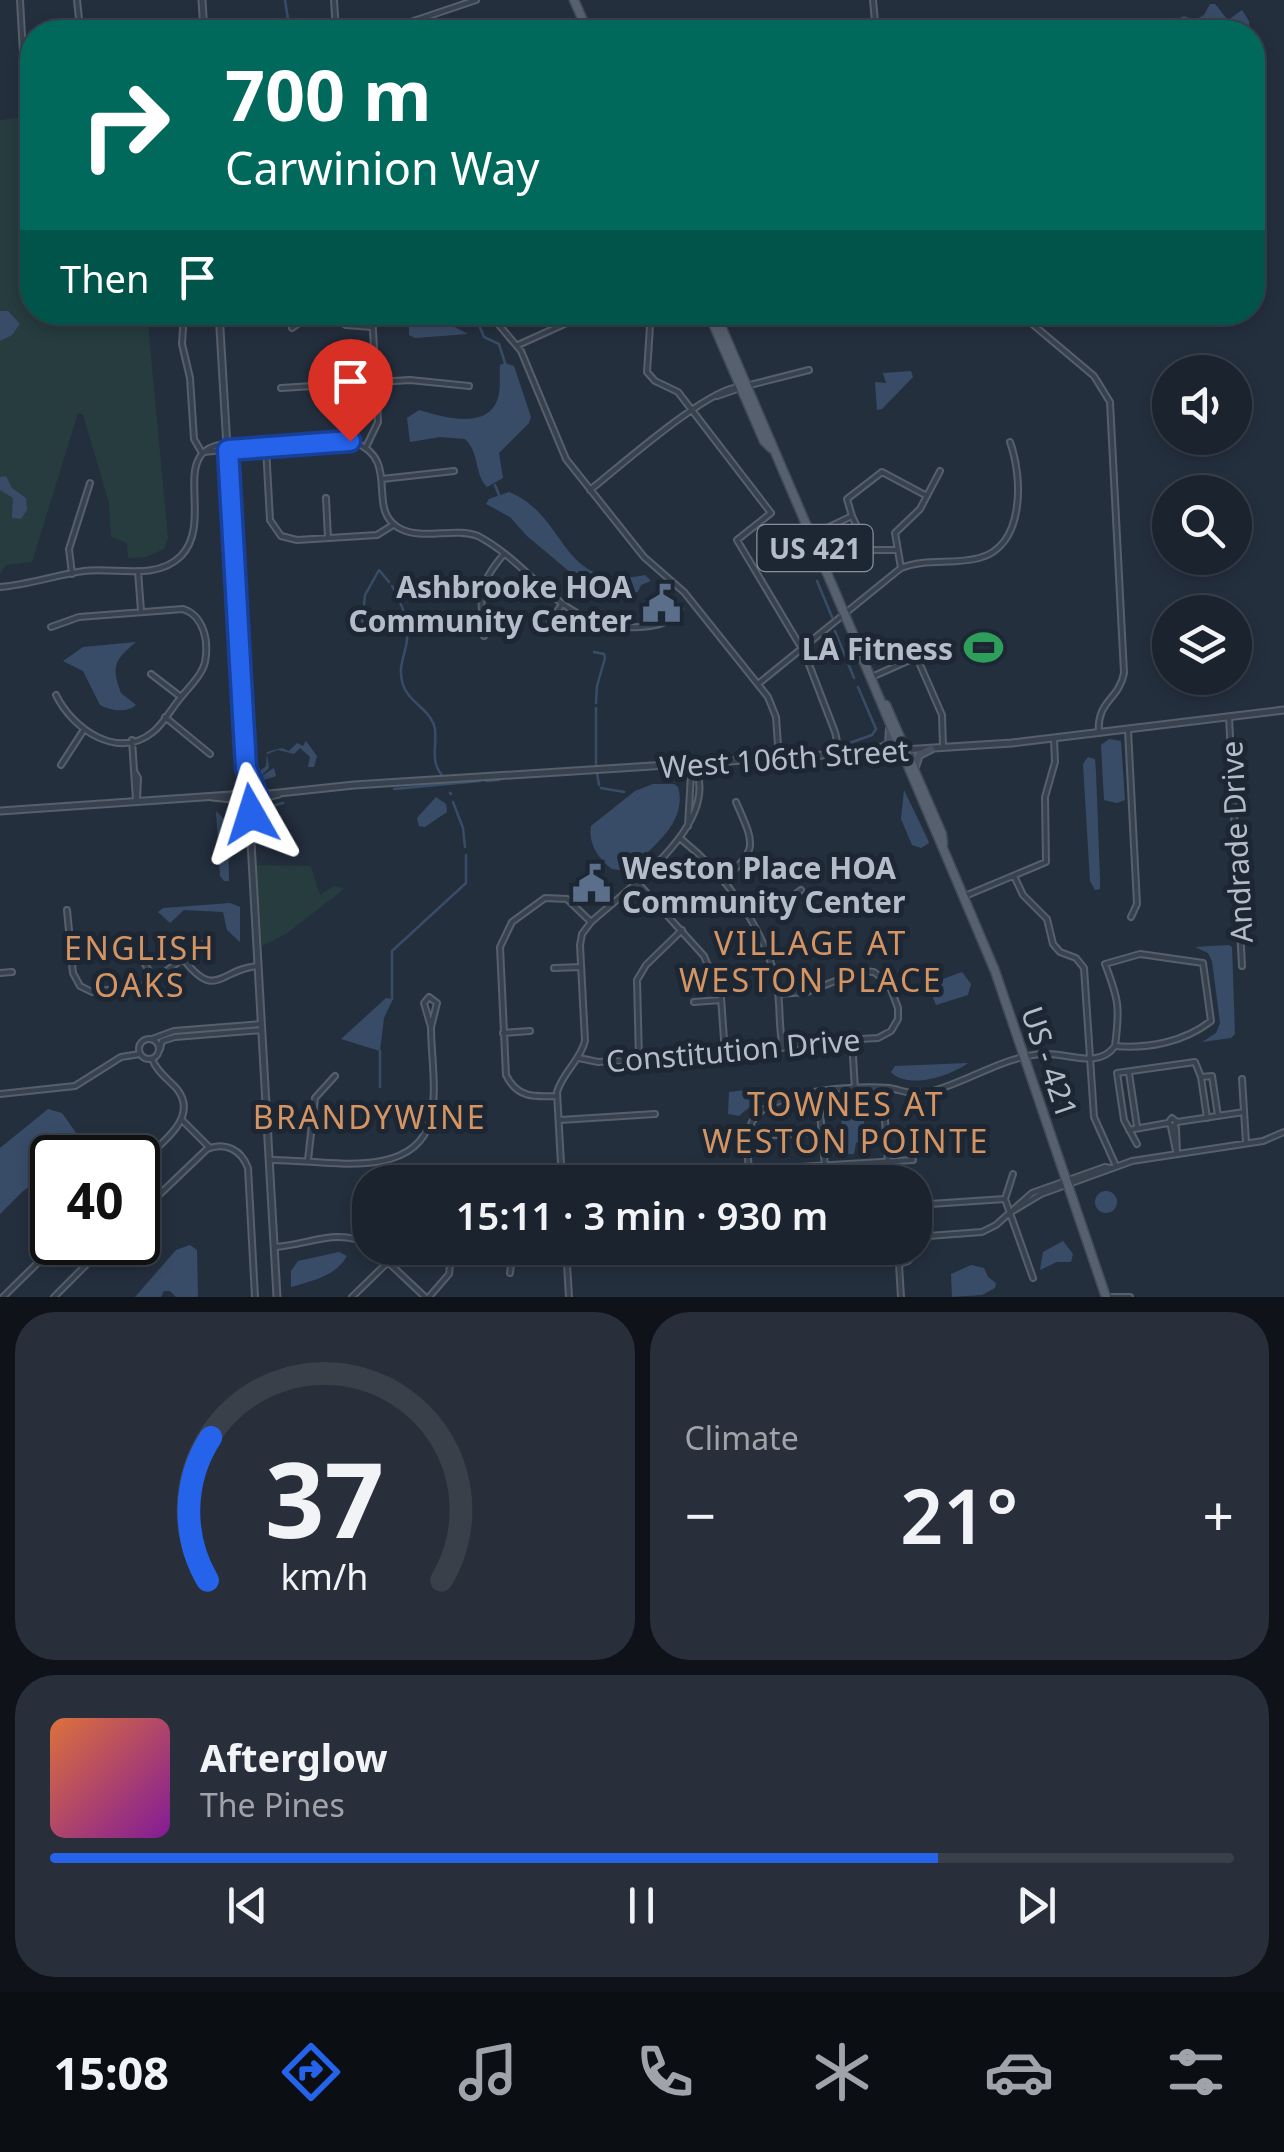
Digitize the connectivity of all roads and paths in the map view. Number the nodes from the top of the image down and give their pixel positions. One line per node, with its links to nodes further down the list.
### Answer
1 (476, 0): 2 (street)
2 (417, 20)
3 (183, 325): 25 (street)
4 (220, 325): 23 (street)
5 (296, 325): 13 (street)
6 (357, 325): 12 (street)
7 (500, 325): 14 (street)
8 (562, 325): 14 (street)
9 (650, 325): 20 (street)
10 (718, 325): 18 (main road, US - 421 / US 421)
11 (1033, 325): 63 (street)
12 (373, 327): 16 (street)
13 (292, 328)
14 (518, 345): 30 (street)
15 (808, 370): 18 (street)
16 (376, 382): 17 (street); 19 (street); 24 (street)
17 (469, 386)
18 (744, 386): 20 (street); 35 (main road, US - 421 / US 421)
19 (281, 388)
20 (692, 410): 30 (street); 50 (street)
21 (1010, 442): 39 (street)
22 (262, 446): 23 (street); 24 (street); 36 (street)
23 (228, 447): 25 (street); 75 (street)
24 (366, 447): 28 (street)
25 (203, 453): 40 (street)
26 (454, 471): 28 (street)
27 (940, 471): 31 (street)
28 (382, 479): 34 (street)
29 (90, 484): 41 (street)
30 (590, 490): 54 (street)
31 (926, 496): 33 (street); 37 (street)
32 (326, 498): 36 (street)
33 (852, 516): 35 (street); 37 (street)
34 (394, 525): 36 (street); 38 (street)
35 (810, 536): 46 (main road, US - 421 / US 421)
36 (328, 538)
37 (896, 550): 39 (street)
38 (504, 554): 43 (street); 49 (street)
39 (901, 568): 46 (street)
40 (138, 571): 41 (street); 45 (street)
41 (72, 574): 42 (street)
42 (0, 587)
43 (562, 604): 44 (street); 48 (street)
44 (680, 609)
45 (142, 612): 47 (street); 56 (street)
46 (843, 614): 50 (street); 51 (main road, US - 421 / US 421)
47 (51, 628)
48 (546, 629)
49 (484, 636)
50 (803, 649): 54 (street); 71 (street)
51 (861, 655): 53 (main road, US - 421 / US 421); 60 (main road, US - 421 / US 421)
52 (151, 674): 56 (street)
53 (874, 676): 66 (street); 68 (main road, US - 421 / US 421)
54 (758, 684): 72 (street)
55 (56, 695): 61 (street)
56 (181, 697): 58 (street)
57 (1284, 710): 59 (street, West 106th Street)
58 (165, 717): 65 (street); 70 (street)
59 (1229, 717): 62 (street, West 106th Street); 104 (street, Andrade Drive)
60 (890, 728): 68 (main road, US - 421 / US 421); 69 (main road)
61 (82, 730): 65 (street); 73 (street)
62 (1128, 730): 63 (street, West 106th Street); 97 (street)
63 (1099, 734): 64 (street, West 106th Street)
64 (1054, 739): 66 (street, West 106th Street); 90 (street)
65 (132, 740): 81 (street)
66 (943, 748): 67 (street, West 106th Street)
67 (931, 749): 68 (street, West 106th Street); 76 (main road)
68 (903, 750): 69 (street, West 106th Street); 76 (main road, US - 421 / US 421); 89 (main road, US - 421 / US 421)
69 (874, 752): 71 (street, West 106th Street)
70 (210, 754)
71 (840, 754): 72 (street, West 106th Street)
72 (779, 759): 74 (street, West 106th Street)
73 (61, 765)
74 (695, 767): 79 (street, West 106th Street); 86 (street); 86 (street)
75 (246, 768): 77 (street); 78 (street)
76 (916, 773): 89 (main road, US - 421 / US 421)
77 (242, 792): 78 (street, West 106th Street); 80 (street); 83 (street)
78 (255, 792): 79 (street, West 106th Street); 84 (street)
79 (282, 792): 84 (street, West 106th Street)
80 (204, 796): 81 (street); 83 (street)
81 (136, 801): 85 (street)
82 (736, 802): 91 (street)
83 (240, 806): 84 (street); 88 (street)
84 (256, 806): 88 (street)
85 (0, 811)
86 (688, 826): 87 (street)
87 (680, 838): 91 (street); 92 (street)
88 (251, 842): 103 (street)
89 (943, 844): 94 (main road, US - 421 / US 421)
90 (1014, 876): 94 (street); 126 (street)
91 (722, 880): 96 (street)
92 (636, 881): 98 (street); 99 (street)
93 (801, 890): 96 (street)
94 (965, 896): 124 (main road, US - 421 / US 421)
95 (67, 910): 109 (street)
96 (749, 914): 110 (street)
97 (1131, 917)
98 (592, 922): 105 (street); 116 (street)
99 (682, 930): 111 (street); 128 (street)
100 (132, 942): 109 (street)
101 (203, 944): 102 (street)
102 (185, 960): 103 (street); 109 (street)
103 (258, 966): 113 (street)
104 (1242, 966)
105 (581, 967): 106 (street); 125 (street)
106 (554, 968)
107 (12, 972): 108 (street)
108 (0, 973)
109 (155, 981)
110 (778, 994): 118 (street, Constitution Drive); 120 (street)
111 (721, 1000): 112 (street); 123 (street)
112 (694, 1002)
113 (262, 1027): 117 (street); 121 (street); 155 (street)
114 (430, 1027): 114 (street); 156 (street)
115 (530, 1030): 116 (street)
116 (503, 1032): 137 (street)
117 (152, 1039): 121 (street); 122 (street)
118 (852, 1040): 120 (street, Constitution Drive); 134 (street)
119 (1115, 1046): 119 (street); 126 (street)
120 (783, 1048): 123 (street, Constitution Drive)
121 (160, 1049): 127 (street)
122 (140, 1054): 127 (street); 136 (street)
123 (725, 1054): 128 (street, Constitution Drive)
124 (1025, 1057): 126 (street); 133 (street); 165 (main road, US - 421 / US 421)
125 (579, 1058): 128 (street, Constitution Drive); 137 (street)
126 (1091, 1058): 163 (street)
127 (152, 1059): 142 (street)
128 (639, 1060)
129 (1129, 1071): 131 (street); 145 (street); 146 (street)
130 (334, 1076): 156 (street)
131 (1201, 1078): 140 (street); 141 (street)
132 (1242, 1079): 138 (street)
133 (886, 1088): 134 (street); 158 (street)
134 (855, 1090): 135 (street)
135 (818, 1092): 147 (street); 149 (street)
136 (0, 1094)
137 (557, 1096): 143 (street)
138 (1244, 1112): 140 (street); 152 (street)
139 (655, 1114): 143 (street)
140 (1218, 1116): 141 (street)
141 (1206, 1118): 144 (street)
142 (182, 1120): 150 (street); 153 (street)
143 (559, 1120): 159 (street)
144 (1173, 1125): 145 (street); 154 (street)
145 (1137, 1127): 146 (street)
146 (1129, 1130): 151 (street)
147 (821, 1132): 149 (street); 161 (street)
148 (1284, 1132): 152 (street)
149 (748, 1137): 160 (street)
150 (160, 1142)
151 (1137, 1144)
152 (1246, 1144): 154 (street)
153 (210, 1148): 166 (street); 185 (street)
154 (1177, 1153): 163 (street)
155 (269, 1160): 156 (street); 172 (street)
156 (308, 1160)
157 (914, 1160): 158 (street)
158 (888, 1162): 162 (street)
159 (562, 1165)
160 (750, 1165)
161 (824, 1165)
162 (840, 1165)
163 (1113, 1167): 165 (street)
164 (1012, 1174): 167 (street)
165 (1067, 1182): 169 (street); 191 (main road, US - 421 / US 421)
166 (160, 1195)
167 (1005, 1199): 168 (street); 169 (street)
168 (932, 1203)
169 (1010, 1212): 170 (street); 182 (street)
170 (932, 1236)
171 (352, 1238): 172 (street)
172 (274, 1247): 186 (street)
173 (36, 1265): 183 (street)
174 (87, 1265): 184 (street)
175 (386, 1265): 187 (street)
176 (394, 1265): 188 (street)
177 (450, 1265): 188 (street)
178 (511, 1265): 181 (street)
179 (567, 1265): 189 (street)
180 (899, 1265): 190 (street)
181 (510, 1273)
182 (1033, 1278)
183 (3, 1297)
184 (54, 1297)
185 (255, 1297)
186 (277, 1297)
187 (352, 1297)
188 (427, 1297)
189 (569, 1297)
190 (901, 1297)
191 (1109, 1297): 192 (street)
192 (1130, 1297)

